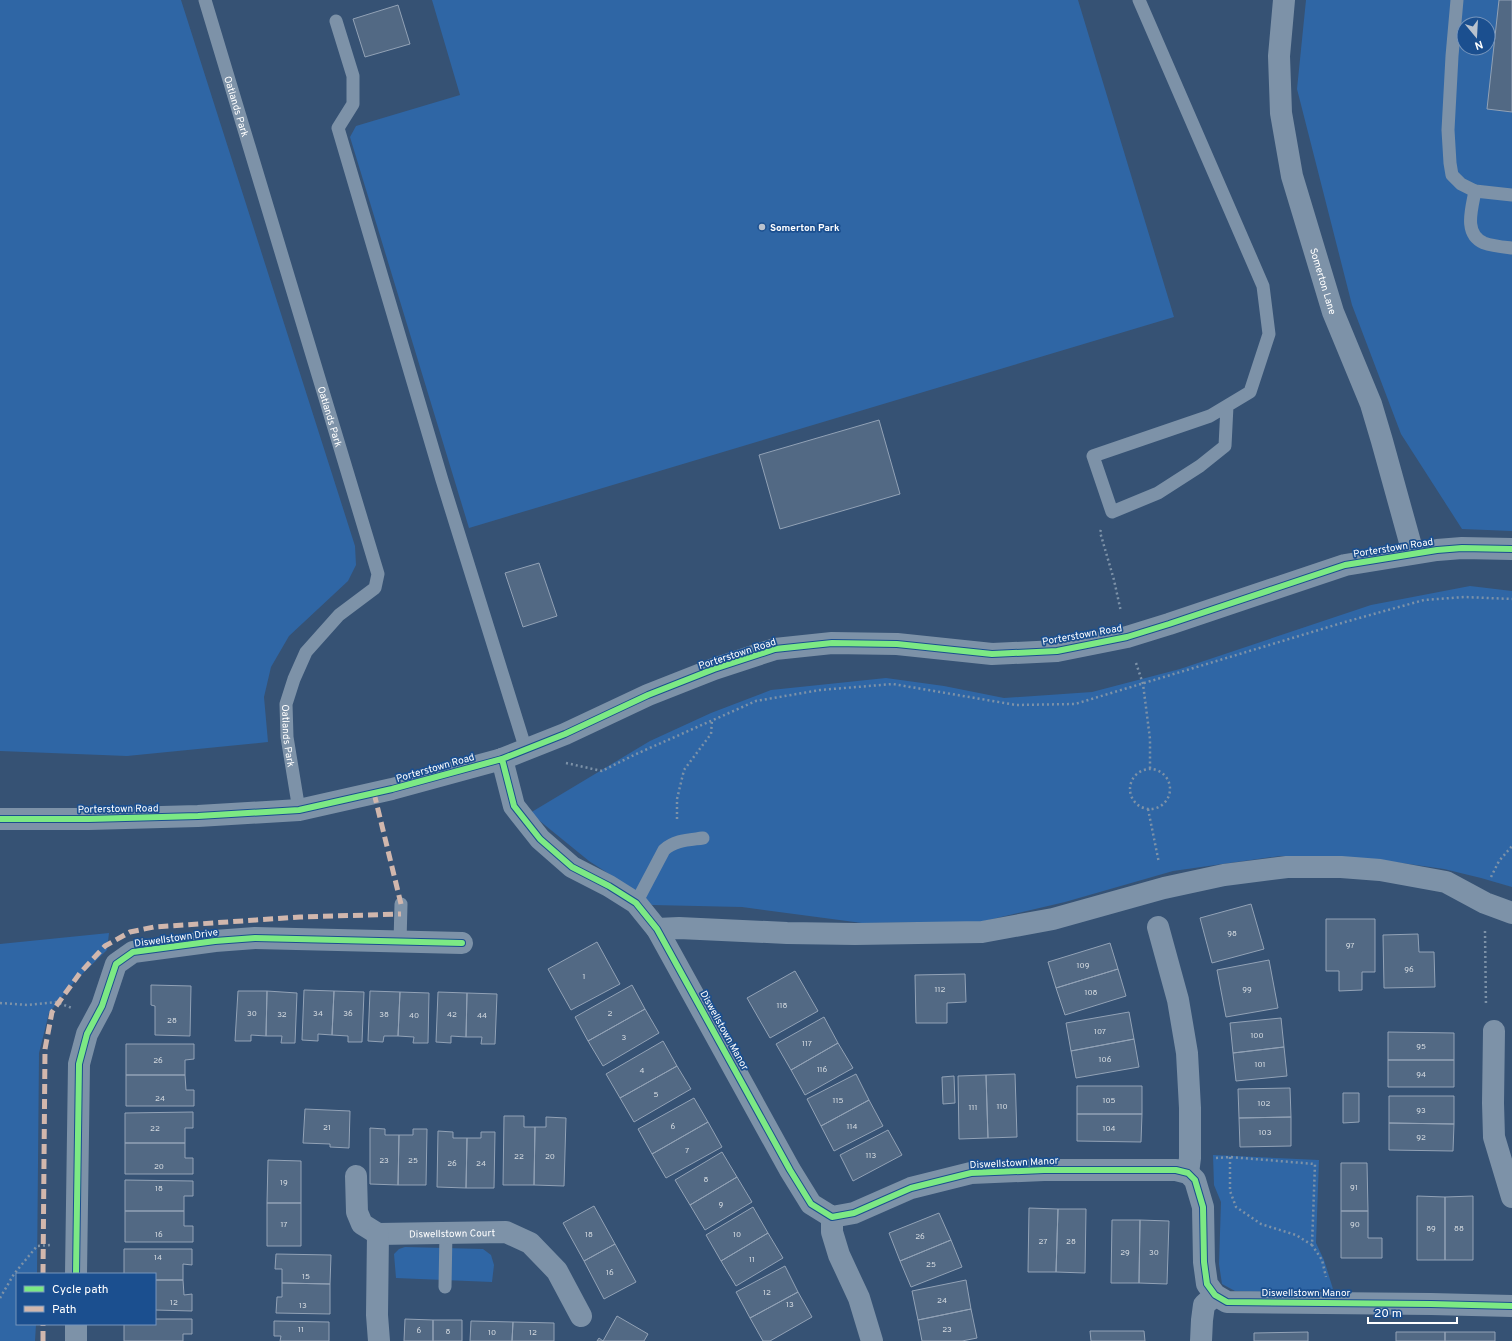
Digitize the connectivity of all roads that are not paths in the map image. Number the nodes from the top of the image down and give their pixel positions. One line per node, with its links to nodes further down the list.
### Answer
1 (205, 0): 14 (lane, Oatlands Park)
2 (1139, 0): 9 (lane)
3 (1284, 0): 11 (street, Somerton Lane)
4 (1457, 0): 6 (lane)
5 (336, 21): 12 (lane)
6 (1475, 191): 7 (lane); 8 (lane)
7 (1512, 195)
8 (1512, 248)
9 (1227, 406): 9 (lane)
10 (1512, 549): 11 (street, Porterstown Road)
11 (1413, 553): 12 (street, Porterstown Road)
12 (526, 750): 13 (street, Porterstown Road)
13 (502, 758): 14 (street, Porterstown Road); 17 (street, Diswellstown Manor)
14 (299, 810): 15 (street, Porterstown Road)
15 (0, 818)
16 (703, 838): 17 (lane)
17 (636, 903): 21 (street, Diswellstown Manor)
18 (401, 904): 22 (lane)
19 (1512, 913): 21 (street)
20 (1158, 927): 25 (street)
21 (657, 929): 28 (street, Diswellstown Manor)
22 (400, 942): 23 (street, Diswellstown Drive); 31 (street, Diswellstown Drive)
23 (462, 943)
24 (1494, 1031): 27 (street)
25 (1189, 1166): 28 (street, Diswellstown Manor); 33 (street)
26 (356, 1176): 30 (street)
27 (1512, 1197)
28 (832, 1217): 39 (street)
29 (446, 1232): 30 (street, Diswellstown Court); 32 (lane); 35 (street, Diswellstown Court)
30 (378, 1234): 38 (street)
31 (76, 1273)
32 (445, 1287)
33 (1215, 1295): 34 (street, Diswellstown Manor); 40 (street)
34 (1512, 1306)
35 (581, 1316)
36 (76, 1325): 37 (street)
37 (76, 1341)
38 (379, 1341)
39 (872, 1341)
40 (1201, 1341)

